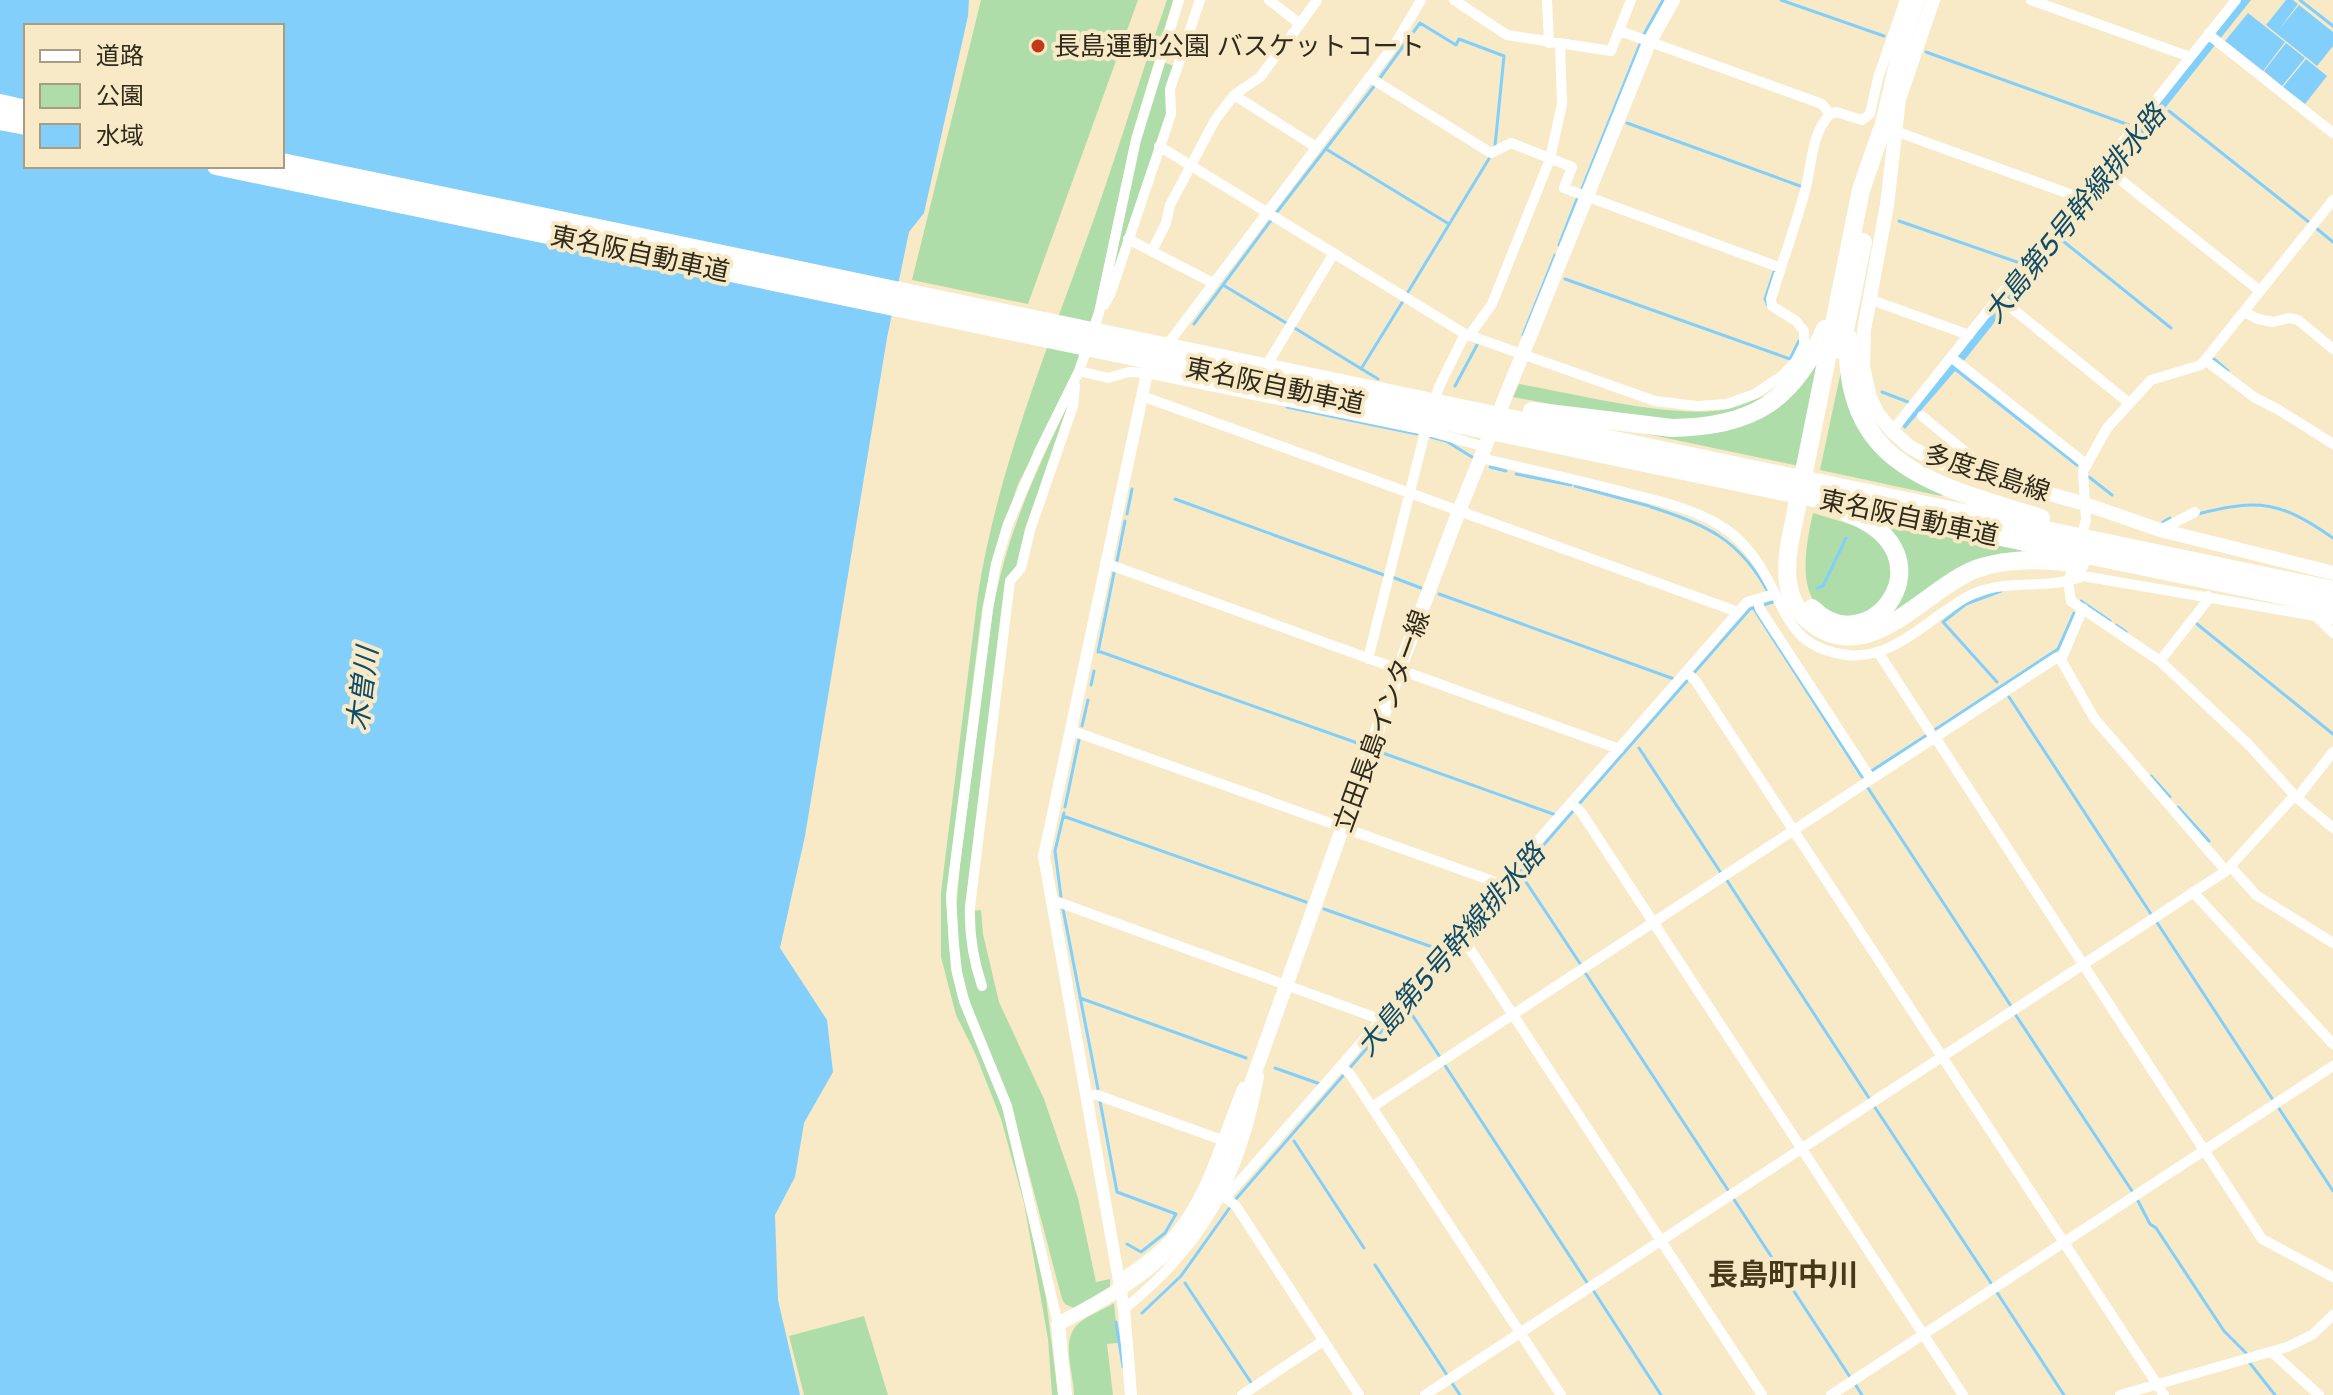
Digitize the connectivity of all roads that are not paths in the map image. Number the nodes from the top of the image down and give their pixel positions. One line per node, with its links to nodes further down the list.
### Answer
1 (1179, 0): 50 (street)
2 (1200, 0): 30 (street)
3 (1269, 0): 15 (street)
4 (1317, 0): 15 (street)
5 (1421, 0): 21 (street)
6 (1454, 0): 19 (street)
7 (1547, 0): 19 (street)
8 (1631, 0): 16 (street)
9 (1673, 0): 18 (main road, 立田長島インター線)
10 (1905, 0): 25 (street)
11 (1917, 0): 28 (main road)
12 (1933, 0): 28 (main road)
13 (2031, 0): 20 (street)
14 (2236, 0): 17 (street)
15 (1300, 24): 22 (street)
16 (1620, 31): 18 (street); 19 (street)
17 (2213, 37): 20 (street); 29 (street)
18 (1649, 43): 25 (street); 38 (main road, 立田長島インター線)
19 (1554, 44): 32 (street)
20 (2190, 57): 36 (street)
21 (1369, 77): 31 (street); 32 (street)
22 (1234, 95): 31 (street); 34 (street)
23 (0, 103): 24 (highway)
24 (24, 109)
25 (1830, 114): 44 (street)
26 (0, 121): 27 (highway)
27 (24, 126)
28 (1888, 132): 37 (street); 48 (highway)
29 (2333, 133)
30 (1159, 146): 34 (street); 41 (street)
31 (1316, 147): 40 (street)
32 (1550, 159): 38 (street); 51 (street)
33 (284, 162): 63 (highway, 東名阪自動車道)
34 (1193, 166): 40 (street); 42 (street)
35 (226, 168): 63 (highway, 東名阪自動車道)
36 (2108, 169): 37 (street); 46 (street)
37 (2078, 197): 47 (street)
38 (1586, 198): 44 (street); 54 (main road, 立田長島インター線)
39 (2333, 200): 46 (street)
40 (1267, 211): 43 (street); 45 (street)
41 (1128, 239): 42 (street); 50 (street)
42 (1152, 251): 45 (street)
43 (1334, 253): 51 (street); 59 (street)
44 (1781, 268): 54 (street)
45 (1213, 283): 57 (street)
46 (2260, 291): 49 (street)
47 (1999, 298): 52 (street); 61 (street)
48 (1853, 300): 52 (street); 63 (highway); 65 (main road, 多度長島線); 72 (highway); 77 (highway); 82 (highway)
49 (2244, 312): 53 (street); 56 (street)
50 (1099, 313): 58 (street)
51 (1467, 335): 54 (street); 64 (street)
52 (1969, 335): 55 (street)
53 (2333, 349)
54 (1523, 355): 67 (main road, 立田長島インター線)
55 (1952, 357): 65 (street); 68 (street)
56 (2205, 360): 61 (street); 66 (street)
57 (1147, 373): 58 (street); 59 (street); 60 (street)
58 (1077, 375): 118 (street); 138 (street)
59 (1249, 394): 64 (street)
60 (1142, 396): 71 (street); 79 (street)
61 (2129, 403): 68 (street)
62 (1922, 416): 69 (street)
63 (1511, 421): 70 (highway, 東名阪自動車道); 70 (highway, 東名阪自動車道)
64 (1425, 430): 67 (street); 71 (street)
65 (1892, 431): 69 (main road, 多度長島線)
66 (2333, 444)
67 (1483, 453): 74 (main road, 立田長島インター線); 84 (street)
68 (2087, 465): 73 (street)
69 (1984, 475): 73 (main road, 多度長島線)
70 (1788, 489): 72 (highway)
71 (1408, 493): 74 (street); 94 (street)
72 (1823, 497): 77 (highway, 東名阪自動車道)
73 (2085, 504): 76 (main road, 多度長島線); 81 (street)
74 (1459, 511): 89 (street); 97 (main road, 立田長島インター線)
75 (2195, 512): 76 (street)
76 (2160, 530): 78 (main road, 多度長島線)
77 (2051, 533): 82 (highway, 東名阪自動車道); 82 (highway)
78 (2230, 547): 80 (main road, 多度長島線); 85 (street)
79 (1105, 563): 94 (street); 99 (street)
80 (2333, 573)
81 (2068, 582): 85 (street); 88 (street); 93 (street)
82 (2273, 585): 83 (highway, 東名阪自動車道); 87 (highway, 東名阪自動車道)
83 (2333, 590)
84 (1774, 594): 86 (street); 93 (street)
85 (2213, 597): 90 (street); 96 (street)
86 (1758, 603): 89 (street); 103 (street)
87 (2333, 606)
88 (2083, 608): 95 (street); 96 (street)
89 (1738, 612): 98 (street)
90 (2315, 615): 91 (street); 92 (street)
91 (2333, 619)
92 (2333, 633)
93 (1878, 652): 100 (street)
94 (1368, 659): 97 (street)
95 (2061, 660): 100 (street); 109 (street)
96 (2160, 661): 104 (street)
97 (1399, 670): 101 (street); 106 (main road, 立田長島インター線)
98 (1690, 675): 101 (street); 108 (street)
99 (1070, 730): 106 (street); 112 (street)
100 (1932, 735): 103 (street); 116 (street)
101 (1619, 749): 105 (street)
102 (2333, 752): 104 (street)
103 (1869, 775): 108 (street)
104 (2296, 797): 107 (street); 109 (street)
105 (1575, 807): 110 (street); 113 (street)
106 (1343, 827): 110 (street); 117 (main road, 立田長島インター線)
107 (2333, 828)
108 (1794, 830): 113 (street); 123 (street)
109 (2228, 869): 111 (street); 115 (street)
110 (1501, 884): 114 (street)
111 (2193, 892): 116 (street); 121 (street)
112 (1051, 901): 117 (street); 126 (street)
113 (1653, 922): 119 (street); 129 (street)
114 (1460, 938): 119 (street); 120 (street)
115 (2333, 943)
116 (2083, 964): 123 (street); 130 (street)
117 (1288, 985): 120 (street); 122 (main road, 立田長島インター線)
118 (982, 986)
119 (1512, 1014): 127 (street); 132 (street)
120 (1382, 1020): 125 (street)
121 (2333, 1044)
122 (1263, 1051): 128 (street); 131 (street); 138 (main road, 立田長島インター線)
123 (1943, 1056): 129 (street); 133 (street)
124 (2333, 1066): 130 (street)
125 (1345, 1070): 127 (street); 131 (street)
126 (1087, 1094): 128 (street); 135 (street)
127 (1372, 1107): 139 (street)
128 (1222, 1140): 135 (street)
129 (1802, 1148): 132 (street); 140 (street)
130 (2204, 1150): 133 (street); 134 (street)
131 (1228, 1199): 136 (street); 141 (street)
132 (1661, 1241): 139 (street); 151 (street)
133 (2065, 1242): 140 (street); 143 (street)
134 (2333, 1277)
135 (1119, 1280): 136 (street)
136 (1124, 1309): 146 (street)
137 (2333, 1315): 142 (street)
138 (1058, 1324): 145 (main road)
139 (1520, 1333): 149 (street); 150 (street)
140 (1924, 1334): 152 (street); 153 (street)
141 (1323, 1341): 147 (street); 148 (street)
142 (2273, 1353): 143 (street); 144 (street)
143 (2158, 1384): 154 (street); 155 (street)
144 (2309, 1385): 156 (street); 157 (street)
145 (1065, 1395)
146 (1131, 1395)
147 (1242, 1395)
148 (1359, 1395)
149 (1425, 1395)
150 (1561, 1395)
151 (1762, 1395)
152 (1831, 1395)
153 (1963, 1395)
154 (2120, 1395)
155 (2164, 1395)
156 (2299, 1395)
157 (2319, 1395)

